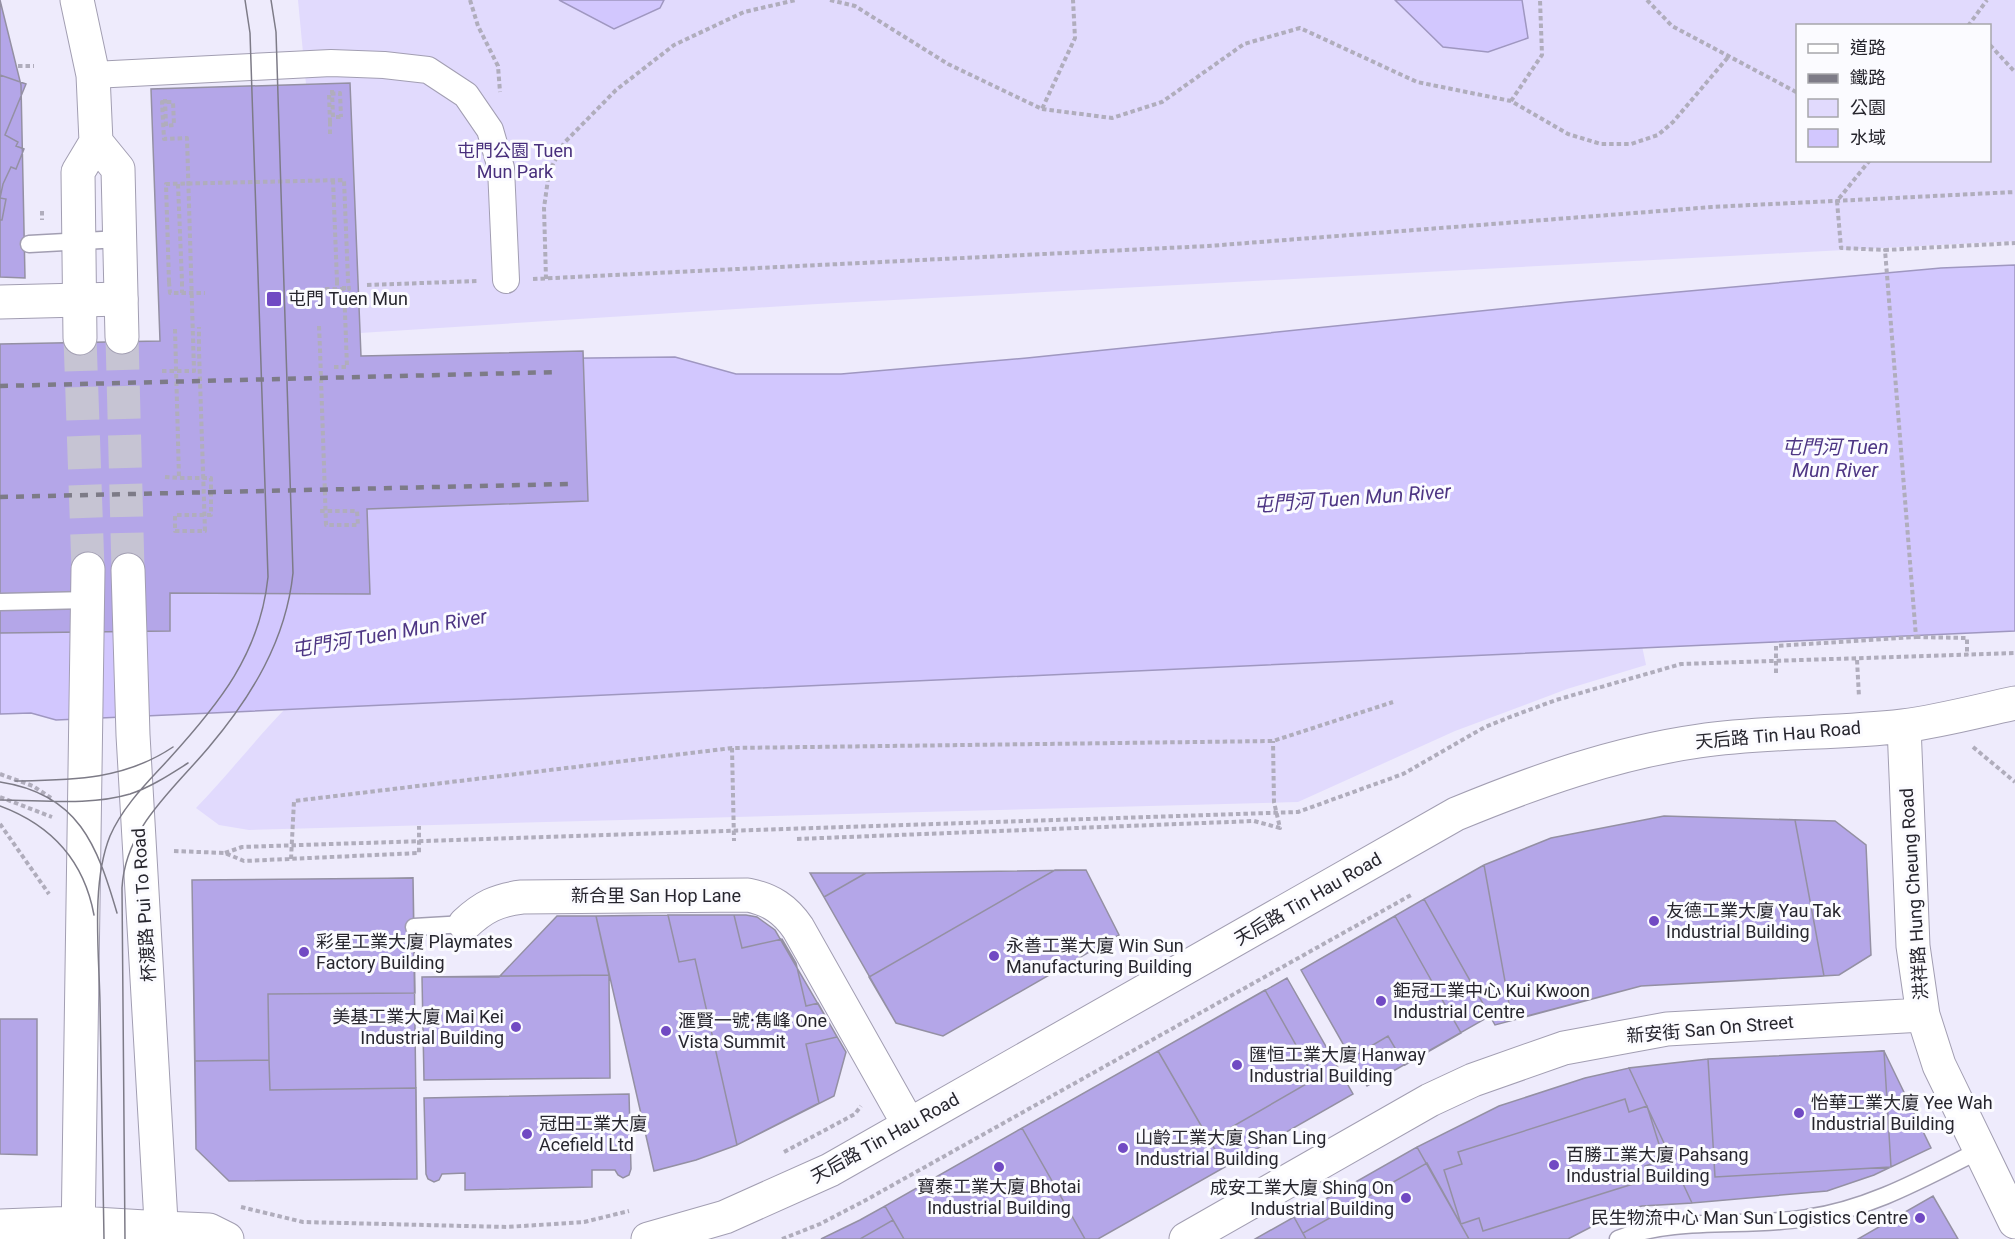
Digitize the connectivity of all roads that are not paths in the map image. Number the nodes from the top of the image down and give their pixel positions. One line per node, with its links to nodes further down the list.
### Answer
1 (77, 0): 2 (street)
2 (93, 75): 3 (street); 7 (street)
3 (96, 142): 4 (street); 5 (street)
4 (120, 239): 5 (lane); 8 (street)
5 (78, 242): 6 (lane); 9 (street)
6 (29, 244)
7 (506, 280)
8 (121, 299): 9 (street); 11 (street)
9 (80, 301): 10 (street); 12 (street)
10 (0, 302)
11 (122, 337)
12 (80, 338)
13 (128, 570): 26 (street, 杯渡路 Pui To Road)
14 (88, 585): 15 (lane); 25 (street)
15 (0, 602)
16 (2015, 703): 17 (street, 天后路 Tin Hau Road)
17 (1904, 726): 20 (street, 洪祥路 Hung Cheung Road); 21 (street, 天后路 Tin Hau Road)
18 (465, 924): 19 (lane); 21 (street, 新合里 San Hop Lane)
19 (414, 927)
20 (1923, 1015): 22 (street, 洪祥路 Hung Cheung Road); 29 (street, 新安街 San On Street)
21 (909, 1125): 28 (street, 天后路 Tin Hau Road)
22 (1980, 1150): 23 (street, 洪祥路 Hung Cheung Road); 30 (lane)
23 (2015, 1222)
24 (0, 1226): 25 (street)
25 (78, 1231): 26 (street)
26 (162, 1233): 27 (street)
27 (227, 1239)
28 (648, 1239)
29 (1186, 1239)
30 (1618, 1239)

